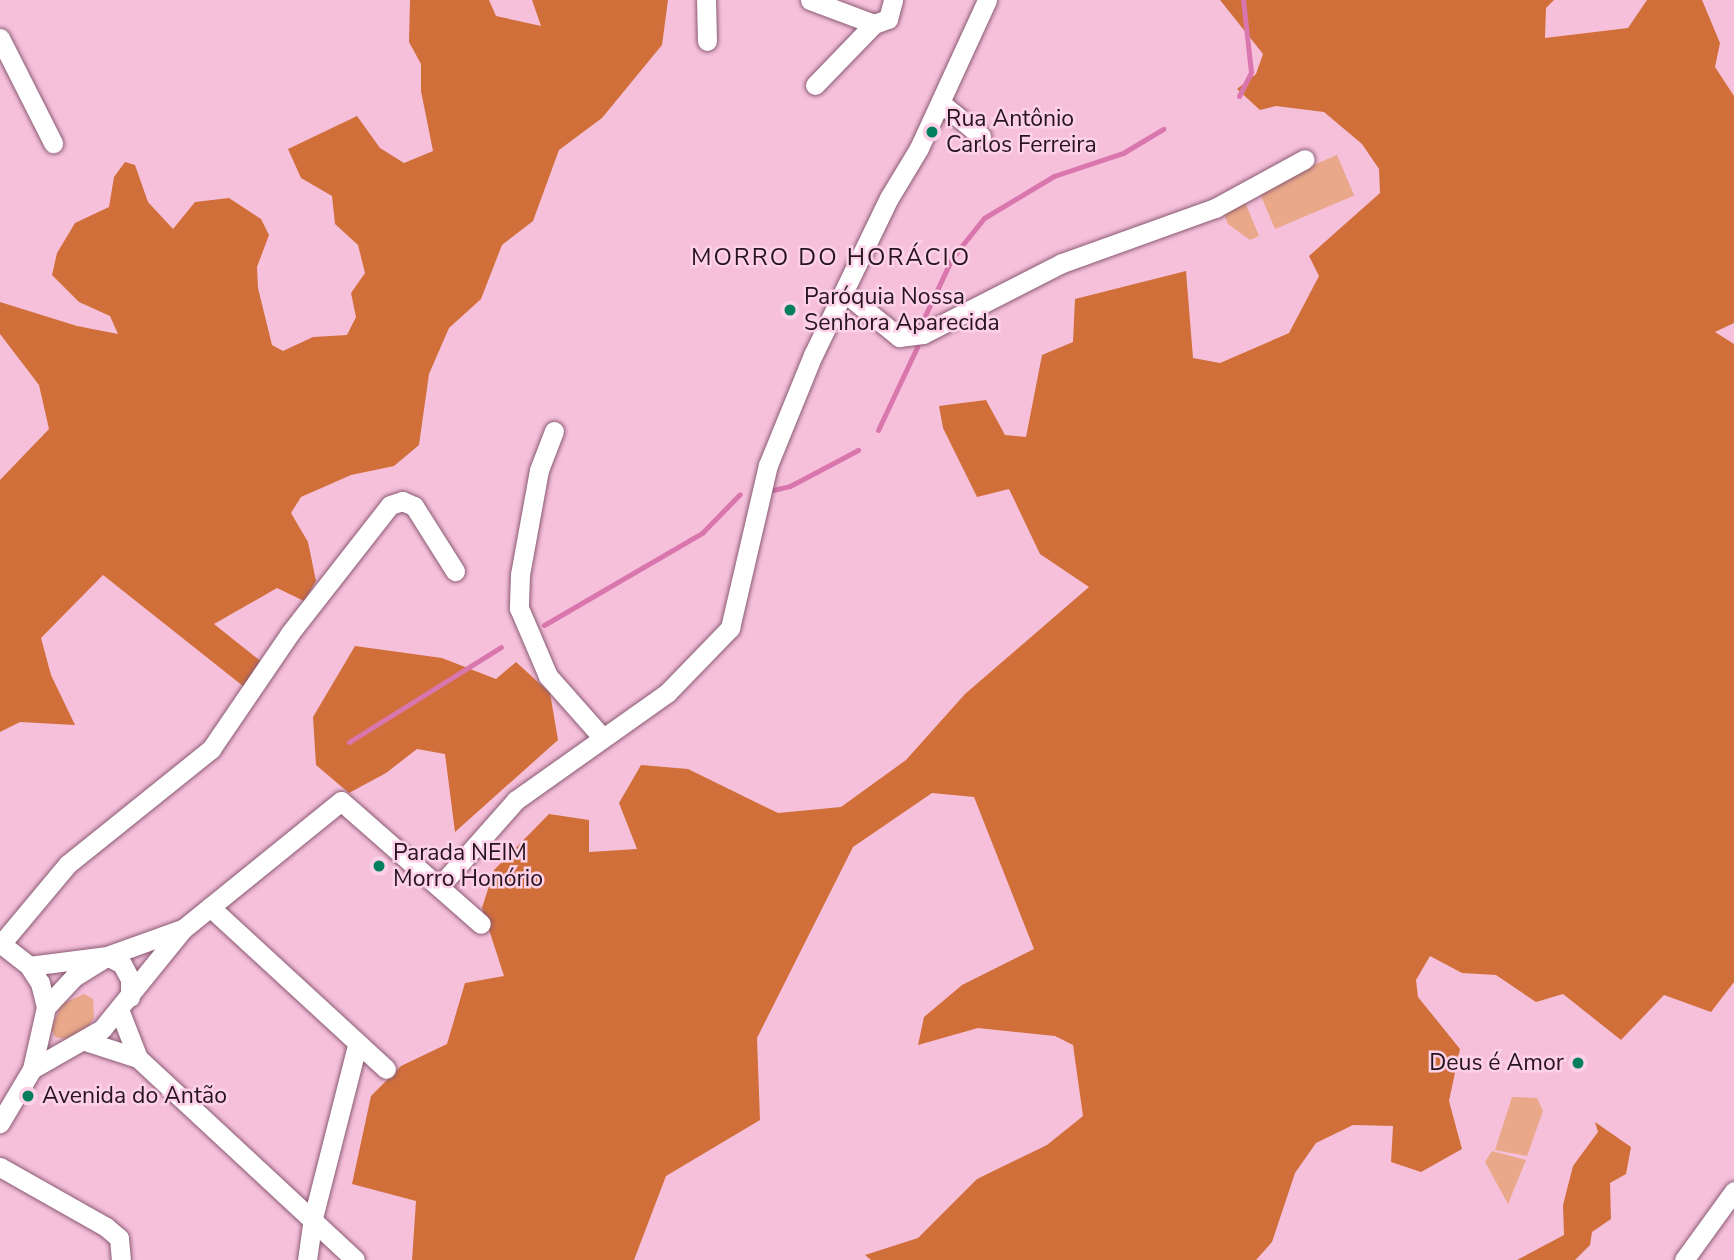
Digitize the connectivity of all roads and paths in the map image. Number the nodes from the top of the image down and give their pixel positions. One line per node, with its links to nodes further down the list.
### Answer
1 (706, 0): 7 (street)
2 (893, 0): 5 (street)
3 (987, 0): 9 (street)
4 (821, 2): 5 (street)
5 (874, 24): 8 (street)
6 (0, 38): 11 (street)
7 (707, 41)
8 (815, 85)
9 (941, 103): 10 (street); 13 (street)
10 (981, 136)
11 (53, 143)
12 (1304, 159): 13 (street)
13 (845, 293): 16 (street)
14 (554, 431): 16 (street)
15 (455, 571): 21 (street)
16 (602, 737): 17 (street)
17 (439, 887): 18 (street); 19 (street)
18 (210, 906): 20 (street); 27 (street)
19 (481, 924)
20 (183, 929): 22 (street); 24 (street)
21 (1, 944): 23 (street)
22 (107, 956): 23 (street); 24 (street); 25 (street)
23 (29, 966): 25 (street)
24 (125, 1004): 26 (street); 28 (street)
25 (46, 1007): 29 (street)
26 (85, 1041): 28 (street); 29 (street)
27 (357, 1045): 30 (street); 34 (street)
28 (138, 1058): 34 (street)
29 (32, 1069): 31 (street)
30 (386, 1069)
31 (0, 1123)
32 (0, 1167): 35 (street)
33 (1734, 1191): 38 (street)
34 (313, 1218): 36 (street); 37 (street)
35 (121, 1260)
36 (307, 1260)
37 (355, 1260)
38 (1684, 1260)

